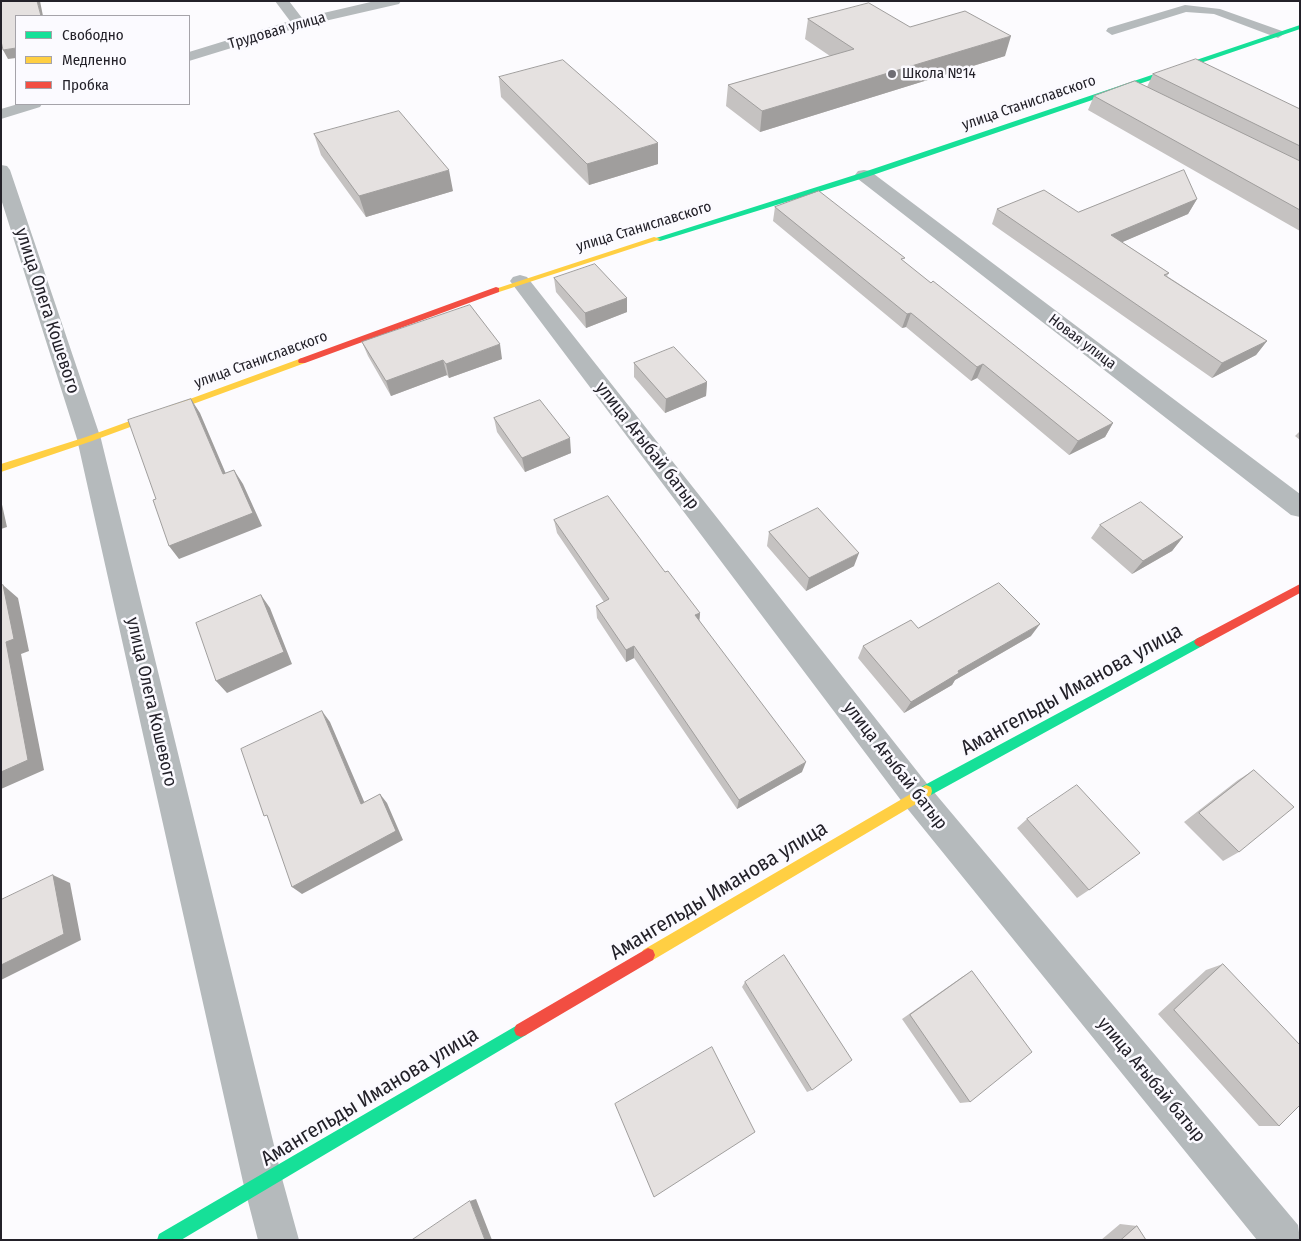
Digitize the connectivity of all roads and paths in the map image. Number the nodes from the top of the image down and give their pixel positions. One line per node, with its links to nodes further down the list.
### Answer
1 (282, 1): 3 (street)
2 (394, 1): 3 (street, Трудовая улица)
3 (299, 23): 7 (street, Трудовая улица)
4 (1300, 27): 6 (street, улица Станиславского)
5 (1112, 31): 6 (lane)
6 (1278, 34): 8 (street, улица Станиславского)
7 (190, 57)
8 (1127, 86): 9 (street); 13 (street, улица Станиславского)
9 (1144, 95)
10 (31, 105): 11 (street)
11 (1, 114)
12 (1, 170): 15 (street, улица Олега Кошевого)
13 (864, 175): 14 (street, улица Станиславского); 17 (street, Новая улица)
14 (520, 281): 15 (street, улица Станиславского); 19 (street, улица Ағыбай батыр)
15 (89, 439): 16 (street, улица Станиславского); 20 (street, улица Олега Кошевого)
16 (1, 468)
17 (1300, 508)
18 (1300, 588): 19 (street, Амангельды Иманова улица)
19 (917, 796): 20 (street, Амангельды Иманова улица); 23 (street, улица Ағыбай батыр)
20 (263, 1182): 21 (street, Амангельды Иманова улица); 22 (street, улица Олега Кошевого)
21 (165, 1240)
22 (279, 1240)
23 (1283, 1240)

